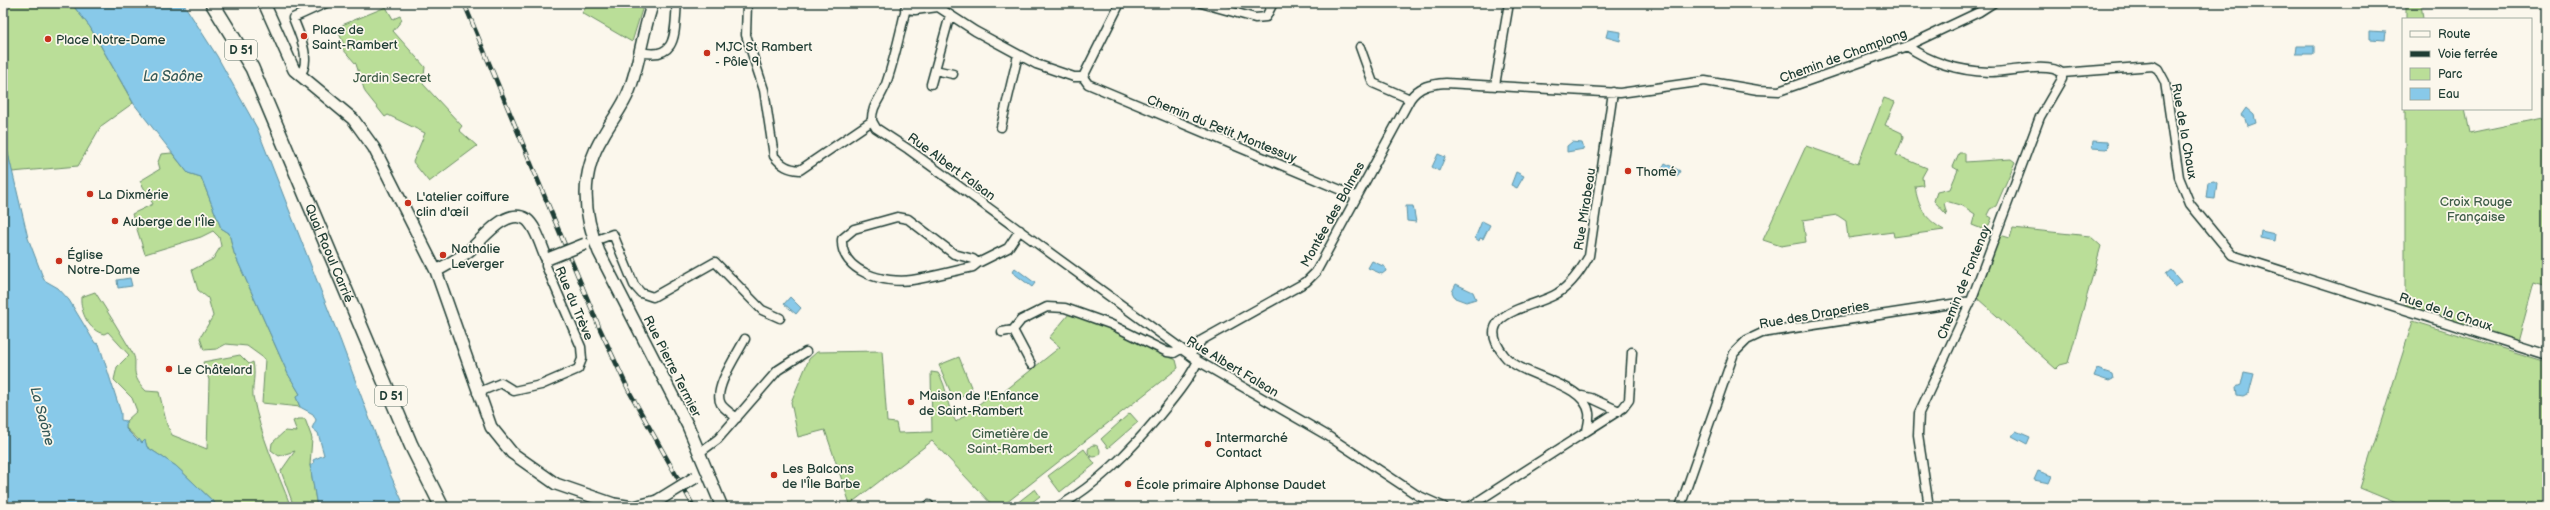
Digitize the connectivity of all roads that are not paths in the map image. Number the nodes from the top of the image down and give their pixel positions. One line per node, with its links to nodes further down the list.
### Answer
1 (212, 3): 56 (main road, Quai Raoul Carrié / D 51)
2 (264, 3): 21 (street)
3 (326, 3): 21 (street)
4 (653, 3): 16 (street, Rue Pierre Termier)
5 (677, 3): 16 (street)
6 (747, 3): 28 (street)
7 (1120, 3): 22 (street)
8 (1201, 3): 9 (street)
9 (1273, 3)
10 (1509, 3): 24 (street)
11 (1993, 3): 14 (street, Chemin de Champlong)
12 (906, 6): 13 (street); 28 (street)
13 (950, 15): 17 (street); 18 (street)
14 (1907, 46): 19 (street, Rue de la Chaux); 25 (street, Chemin de Champlong)
15 (1360, 47): 27 (street)
16 (640, 52): 32 (street, Rue Pierre Termier)
17 (1018, 55): 22 (street); 29 (street)
18 (935, 70): 20 (street); 23 (street)
19 (2062, 73): 36 (street, Chemin de Fontenay); 44 (street, Rue de la Chaux)
20 (953, 74)
21 (299, 76): 35 (street)
22 (1083, 77): 30 (street, Chemin du Petit Montessuy)
23 (931, 84)
24 (1495, 85): 26 (street, Montée des Balmes); 27 (street, Montée des Balmes)
25 (1645, 90): 26 (street, Montée des Balmes)
26 (1613, 92): 49 (street, Rue Mirabeau)
27 (1410, 99): 30 (street, Montée des Balmes)
28 (872, 121): 31 (street, Rue Albert Falsan)
29 (1002, 127)
30 (1355, 196): 45 (street, Montée des Balmes)
31 (1020, 230): 34 (street); 41 (street, Rue Albert Falsan)
32 (590, 242): 33 (street, bridge); 37 (street); 53 (street, Rue Pierre Termier)
33 (548, 258): 35 (street); 48 (street, Rue du Trève)
34 (978, 263): 34 (street)
35 (436, 271): 48 (street)
36 (1971, 301): 62 (street, Rue des Draperies); 63 (street, Chemin de Fontenay)
37 (780, 318)
38 (1013, 330): 39 (street); 41 (street); 47 (street)
39 (1002, 332)
40 (745, 340): 51 (street)
41 (1181, 350): 45 (street, Rue Albert Falsan)
42 (806, 352): 51 (street)
43 (1632, 352): 50 (street)
44 (2547, 355)
45 (1190, 356): 46 (street, Rue Albert Falsan)
46 (1198, 361): 59 (street); 60 (street, Rue Albert Falsan)
47 (1031, 364)
48 (477, 393): 57 (street)
49 (1582, 396): 50 (street, Rue Mirabeau); 52 (street)
50 (1619, 411): 52 (street)
51 (737, 418): 53 (street)
52 (1587, 431): 61 (street)
53 (699, 453): 54 (street, Rue Pierre Termier)
54 (707, 471): 55 (street, bridge); 58 (street, Rue Pierre Termier)
55 (653, 504): 57 (street)
56 (442, 507)
57 (633, 507)
58 (722, 507)
59 (1058, 507)
60 (1444, 507)
61 (1469, 507)
62 (1680, 507)
63 (1928, 507)

